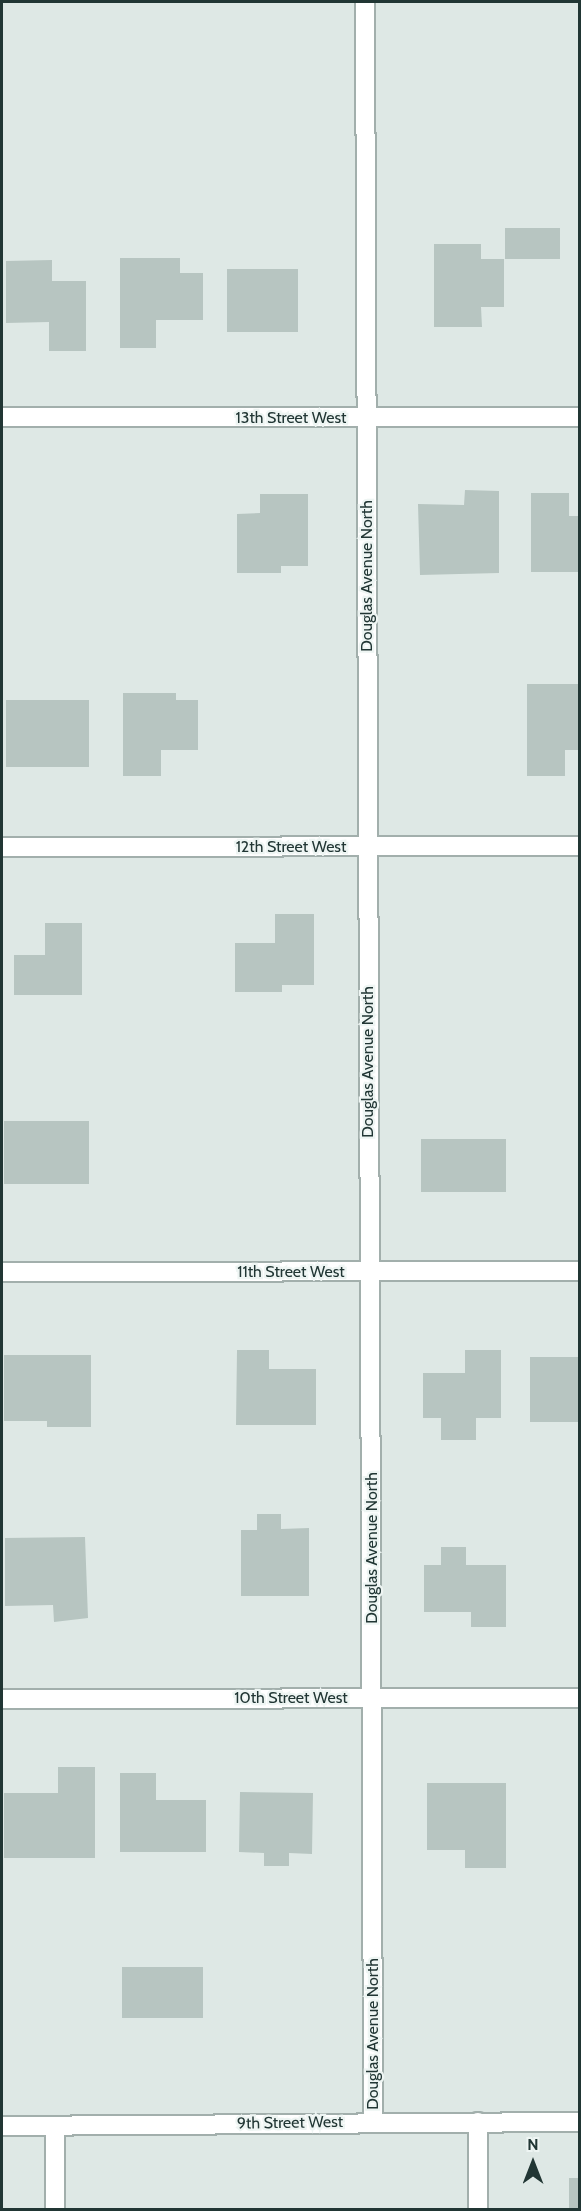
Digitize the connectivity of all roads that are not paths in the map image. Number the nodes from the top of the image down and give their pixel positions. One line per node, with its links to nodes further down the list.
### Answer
1 (365, 2): 4 (street, Douglas Avenue North)
2 (2, 417): 4 (street, 13th Street West)
3 (579, 417): 4 (street, 13th Street West)
4 (367, 418): 7 (street, Douglas Avenue North)
5 (579, 846): 7 (street, 12th Street West)
6 (2, 847): 7 (street, 12th Street West)
7 (367, 847): 10 (street, Douglas Avenue North)
8 (579, 1271): 10 (street, 11th Street West)
9 (2, 1272): 10 (street, 11th Street West)
10 (370, 1272): 11 (street, Douglas Avenue North)
11 (371, 1698): 12 (street, 10th Street West); 13 (street, 10th Street West); 14 (street, Douglas Avenue North)
12 (579, 1698)
13 (2, 1699)
14 (374, 2122): 15 (street, 9th Street West); 18 (street, 9th Street West)
15 (478, 2122): 16 (street, 9th Street West); 20 (street)
16 (579, 2122)
17 (2, 2126): 18 (street, 9th Street West)
18 (55, 2126): 19 (street)
19 (55, 2210)
20 (478, 2210)

